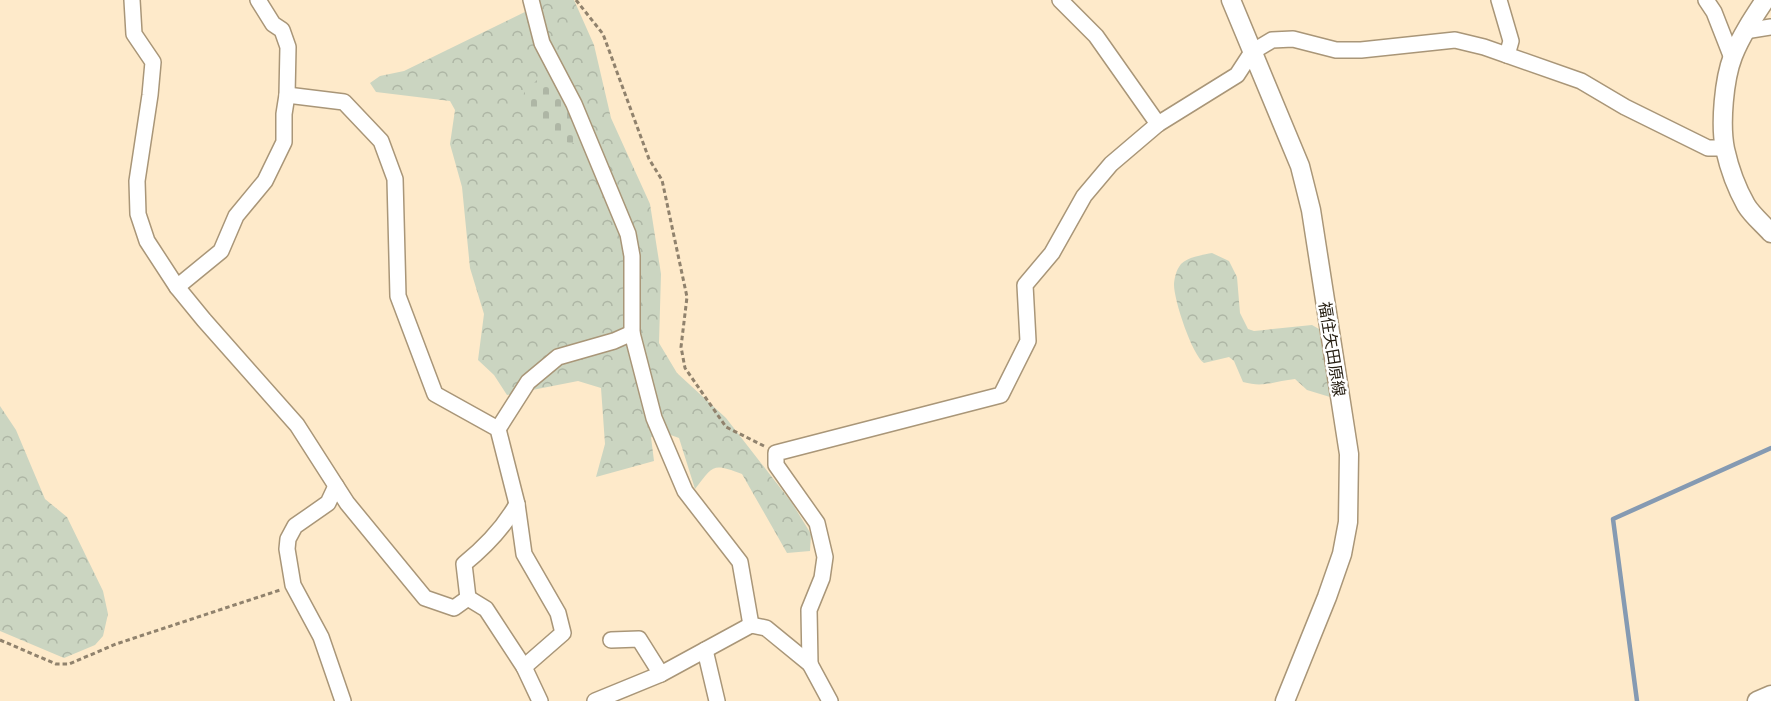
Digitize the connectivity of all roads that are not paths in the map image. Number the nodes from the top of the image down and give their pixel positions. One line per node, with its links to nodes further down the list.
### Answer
1 (132, 0): 18 (street)
2 (258, 0): 14 (street)
3 (531, 0): 19 (street)
4 (1060, 0): 15 (street)
5 (1231, 0): 11 (main road, 福住矢田原線)
6 (1499, 0): 12 (street)
7 (1706, 0): 13 (street)
8 (1765, 0): 10 (main road)
9 (1771, 27): 10 (street)
10 (1744, 32): 13 (main road)
11 (1252, 52): 12 (street); 15 (street); 36 (main road, 福住矢田原線)
12 (1507, 55): 16 (street)
13 (1732, 58): 16 (main road)
14 (287, 96): 18 (street); 20 (street)
15 (1158, 124): 27 (street)
16 (1725, 148): 17 (main road)
17 (1771, 232)
18 (177, 287): 21 (street)
19 (632, 333): 20 (street); 24 (street)
20 (498, 429): 22 (street)
21 (336, 486): 23 (street); 31 (street)
22 (517, 504): 23 (street); 28 (street)
23 (468, 598): 28 (street)
24 (751, 625): 26 (street); 27 (street)
25 (611, 640): 29 (street)
26 (705, 650): 29 (street); 34 (street)
27 (810, 664): 35 (street)
28 (524, 667): 32 (street)
29 (661, 674): 33 (street)
30 (1771, 695): 37 (main road)
31 (343, 701)
32 (540, 701)
33 (595, 701)
34 (717, 701)
35 (830, 701)
36 (1285, 701)
37 (1757, 701)

